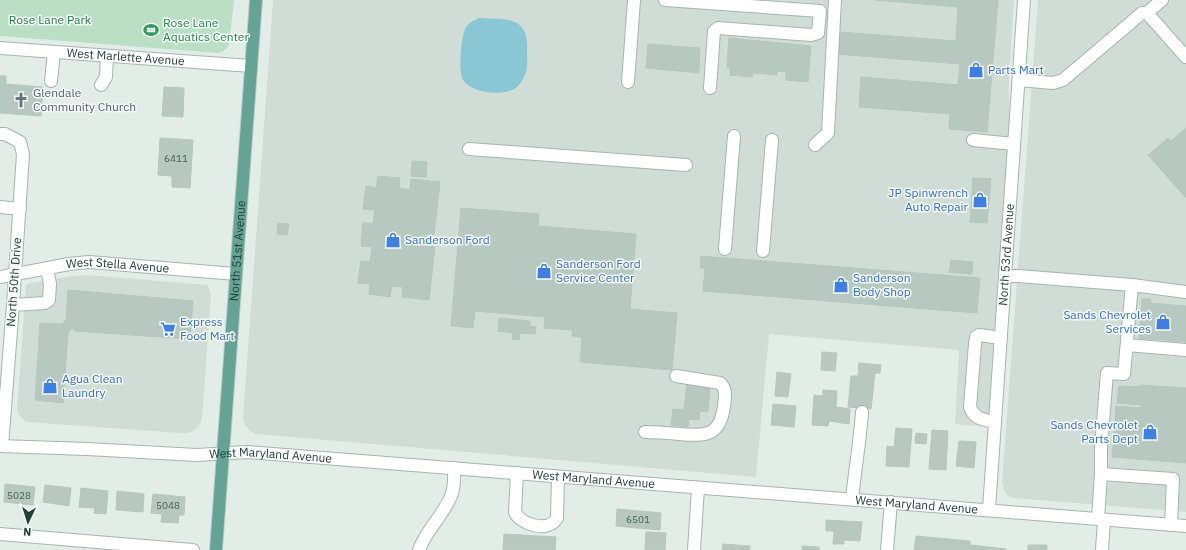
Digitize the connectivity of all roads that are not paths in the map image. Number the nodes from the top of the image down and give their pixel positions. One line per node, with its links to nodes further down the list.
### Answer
1 (256, 0): 12 (main road, North 51st Avenue)
2 (634, 0): 15 (street)
3 (665, 0): 17 (street)
4 (835, 0): 23 (street)
5 (1024, 0): 13 (street, North 53rd Avenue)
6 (1162, 0): 7 (street)
7 (1147, 14): 11 (street); 13 (street)
8 (0, 48): 9 (street, West Marlette Avenue)
9 (54, 52): 10 (street, West Marlette Avenue); 14 (street)
10 (107, 56): 12 (street, West Marlette Avenue); 16 (street)
11 (1186, 57)
12 (251, 66): 31 (main road, North 51st Avenue)
13 (1019, 80): 22 (street, North 53rd Avenue)
14 (51, 81)
15 (628, 82)
16 (101, 84)
17 (710, 88)
18 (0, 134): 27 (street, North 50th Drive)
19 (734, 136): 28 (street)
20 (772, 140): 29 (street)
21 (973, 140): 22 (street)
22 (1014, 144): 33 (street, North 53rd Avenue)
23 (815, 145)
24 (469, 148): 25 (street)
25 (686, 165)
26 (0, 207): 27 (street)
27 (20, 209): 32 (street, North 50th Drive)
28 (725, 249)
29 (763, 252)
30 (47, 269): 31 (street, West Stella Avenue); 32 (street, West Stella Avenue); 37 (street)
31 (236, 274): 47 (main road, North 51st Avenue)
32 (15, 275): 34 (street, West Stella Avenue); 37 (street, North 50th Drive)
33 (1005, 276): 35 (street); 38 (street, North 53rd Avenue)
34 (0, 278)
35 (1132, 285): 36 (street); 39 (street)
36 (1186, 292)
37 (13, 305): 41 (street, North 50th Drive)
38 (1001, 338): 44 (street, North 53rd Avenue); 44 (street)
39 (1127, 345): 40 (street); 50 (street)
40 (1186, 350)
41 (4, 355): 46 (street, North 50th Drive)
42 (676, 376): 45 (street)
43 (862, 412): 53 (street)
44 (995, 422): 55 (street, North 53rd Avenue)
45 (645, 432)
46 (1, 446): 47 (street, West Maryland Avenue)
47 (222, 454): 48 (street, West Maryland Avenue); 61 (main road, North 51st Avenue)
48 (454, 468): 49 (street, West Maryland Avenue); 62 (street)
49 (517, 473): 51 (street, West Maryland Avenue); 51 (street)
50 (1101, 474): 56 (street); 57 (street)
51 (558, 477): 52 (street, West Maryland Avenue)
52 (698, 488): 53 (street, West Maryland Avenue); 63 (street)
53 (852, 499): 54 (street, West Maryland Avenue)
54 (891, 502): 55 (street, West Maryland Avenue); 64 (street)
55 (989, 509): 56 (street, West Maryland Avenue)
56 (1101, 519): 57 (street, West Maryland Avenue); 65 (street)
57 (1171, 525): 58 (street, West Maryland Avenue)
58 (1186, 526)
59 (0, 534): 60 (street)
60 (194, 550)
61 (216, 550)
62 (419, 550)
63 (694, 550)
64 (887, 550)
65 (1102, 550)

